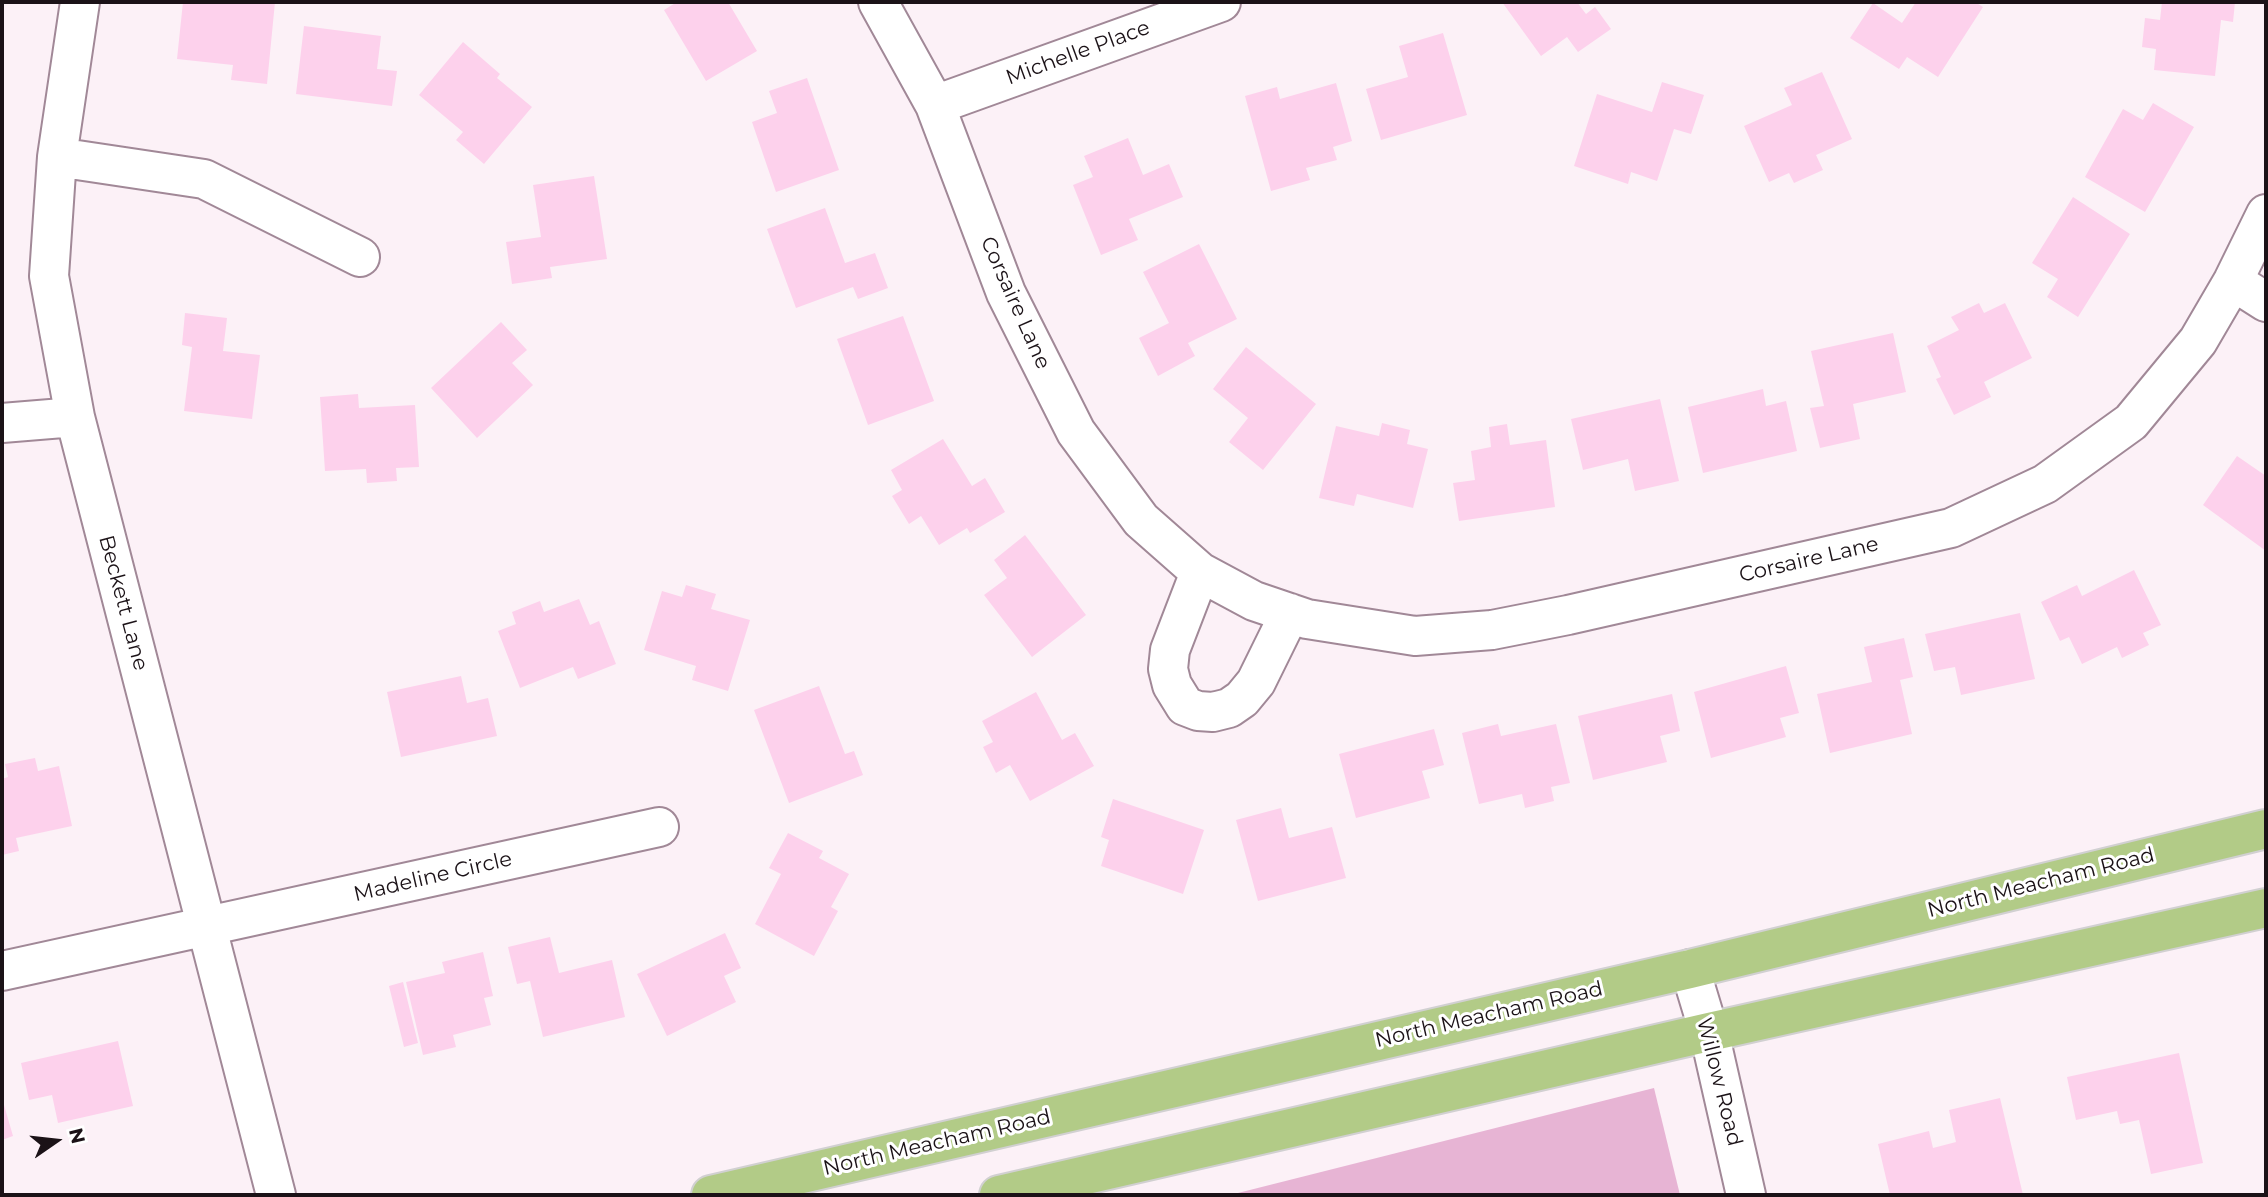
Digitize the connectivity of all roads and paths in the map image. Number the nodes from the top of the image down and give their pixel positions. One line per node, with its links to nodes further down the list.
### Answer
1 (80, 2): 5 (street, Beckett Lane)
2 (878, 2): 4 (street, Corsaire Lane)
3 (1221, 2): 4 (street, Michelle Place)
4 (935, 105): 12 (street, Corsaire Lane)
5 (57, 157): 7 (street); 10 (street, Beckett Lane)
6 (2266, 214): 8 (street, Corsaire Lane)
7 (360, 257)
8 (2234, 281): 9 (street); 13 (street, Corsaire Lane)
9 (2266, 302)
10 (75, 417): 11 (street); 17 (street, Beckett Lane)
11 (2, 423)
12 (1200, 572): 13 (street, Corsaire Lane); 13 (street)
13 (1290, 613)
14 (659, 827): 17 (street, Madeline Circle)
15 (2266, 829): 18 (main road, North Meacham Road)
16 (2266, 908): 20 (main road)
17 (207, 927): 19 (street, Madeline Circle); 21 (street, Beckett Lane)
18 (1690, 969): 20 (street, Willow Road); 22 (main road, North Meacham Road)
19 (2, 971)
20 (1709, 1032): 23 (main road); 24 (street, Willow Road)
21 (276, 1195)
22 (710, 1195)
23 (999, 1195)
24 (1746, 1195)

